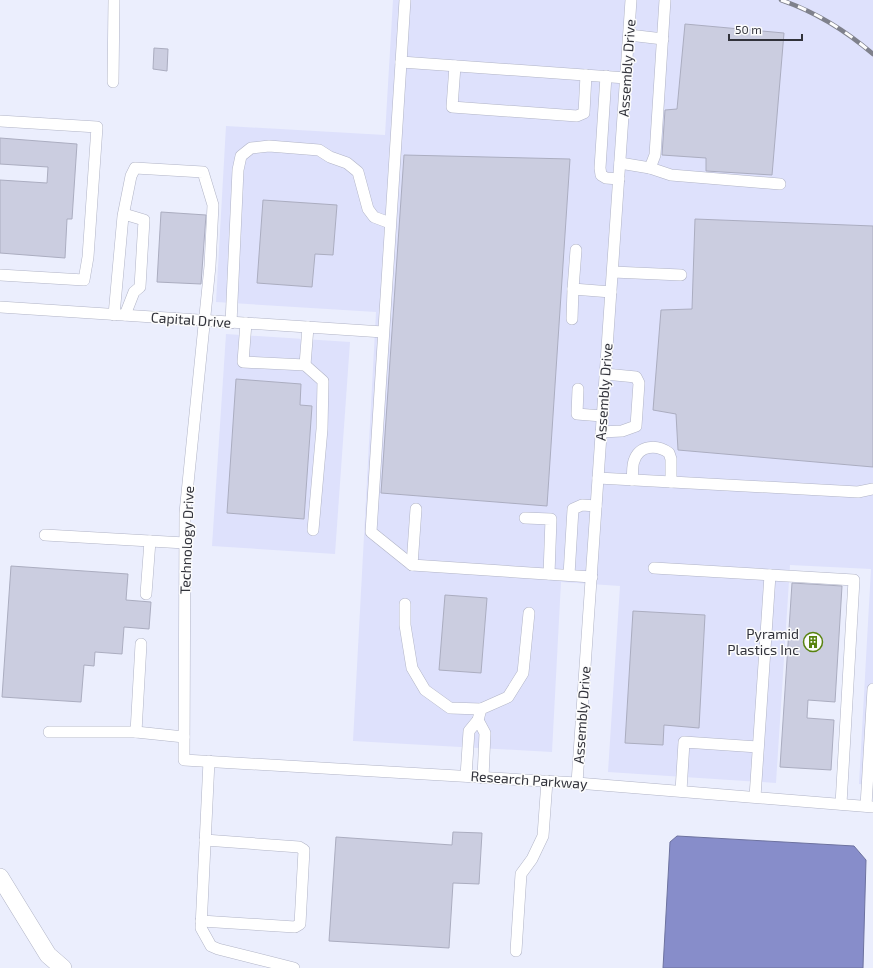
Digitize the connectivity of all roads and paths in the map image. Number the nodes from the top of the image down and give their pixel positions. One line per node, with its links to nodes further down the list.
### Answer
1 (114, 0): 12 (street)
2 (406, 0): 7 (street)
3 (631, 0): 5 (street, Assembly Drive)
4 (664, 0): 6 (street)
5 (629, 35): 6 (street); 11 (street, Assembly Drive)
6 (663, 39): 15 (street)
7 (401, 62): 8 (street); 19 (street)
8 (455, 66): 9 (street); 9 (street)
9 (586, 75): 10 (street)
10 (606, 76): 11 (street); 16 (street)
11 (626, 78): 14 (street, Assembly Drive)
12 (113, 82)
13 (0, 120): 22 (street)
14 (620, 163): 15 (street); 16 (street, Assembly Drive)
15 (650, 168): 17 (street)
16 (619, 179): 21 (street, Assembly Drive)
17 (780, 184)
18 (124, 214): 27 (street); 27 (street); 29 (street, Technology Drive)
19 (390, 223): 30 (street); 33 (street)
20 (576, 250): 24 (street)
21 (613, 272): 23 (street); 25 (street, Assembly Drive)
22 (0, 274)
23 (681, 275)
24 (573, 289): 25 (street); 28 (street)
25 (611, 292): 35 (street, Assembly Drive)
26 (0, 307): 27 (street, Capital Drive)
27 (120, 315): 29 (street, Capital Drive)
28 (572, 320)
29 (204, 321): 30 (street, Capital Drive); 49 (street, Technology Drive)
30 (231, 323): 31 (street, Capital Drive)
31 (246, 324): 32 (street, Capital Drive); 34 (street)
32 (308, 327): 33 (street, Capital Drive); 34 (street)
33 (383, 332): 50 (street)
34 (304, 365): 46 (street)
35 (605, 374): 37 (street, Assembly Drive); 38 (street)
36 (578, 389): 37 (street)
37 (602, 416): 38 (street, Assembly Drive)
38 (601, 432): 39 (street, Assembly Drive)
39 (598, 478): 40 (street); 43 (street, Assembly Drive)
40 (632, 480): 41 (street); 41 (street)
41 (671, 482): 42 (street)
42 (873, 489)
43 (596, 506): 53 (street); 55 (street, Assembly Drive)
44 (416, 509): 50 (street)
45 (525, 518): 52 (street)
46 (313, 530)
47 (45, 535): 48 (street)
48 (150, 541): 49 (street); 56 (street)
49 (185, 543): 65 (street, Technology Drive)
50 (412, 565): 52 (street)
51 (654, 568): 54 (street)
52 (549, 574): 53 (street)
53 (569, 575): 55 (street)
54 (770, 575): 66 (street); 76 (street)
55 (592, 578): 73 (street, Assembly Drive)
56 (146, 594)
57 (405, 604): 61 (street)
58 (529, 613): 61 (street)
59 (141, 644): 64 (street)
60 (873, 689): 70 (street)
61 (481, 709): 62 (street)
62 (478, 720): 69 (street); 71 (street)
63 (49, 732): 64 (street)
64 (136, 732): 65 (street)
65 (184, 737): 67 (street, Technology Drive)
66 (758, 747): 74 (street); 75 (street)
67 (184, 760): 68 (street, Research Parkway)
68 (209, 761): 69 (street, Research Parkway); 78 (street)
69 (466, 776): 71 (street, Research Parkway)
70 (870, 777): 77 (street)
71 (483, 778): 72 (street, Research Parkway)
72 (547, 781): 73 (street, Research Parkway); 81 (street)
73 (577, 783): 74 (street, Research Parkway)
74 (681, 791): 75 (street, Research Parkway)
75 (755, 797): 76 (street, Research Parkway)
76 (841, 804): 77 (street, Research Parkway)
77 (870, 807)
78 (205, 840): 80 (street); 80 (street)
79 (0, 877): 82 (highway)
80 (201, 921): 83 (street)
81 (516, 952)
82 (63, 968)
83 (294, 968)

